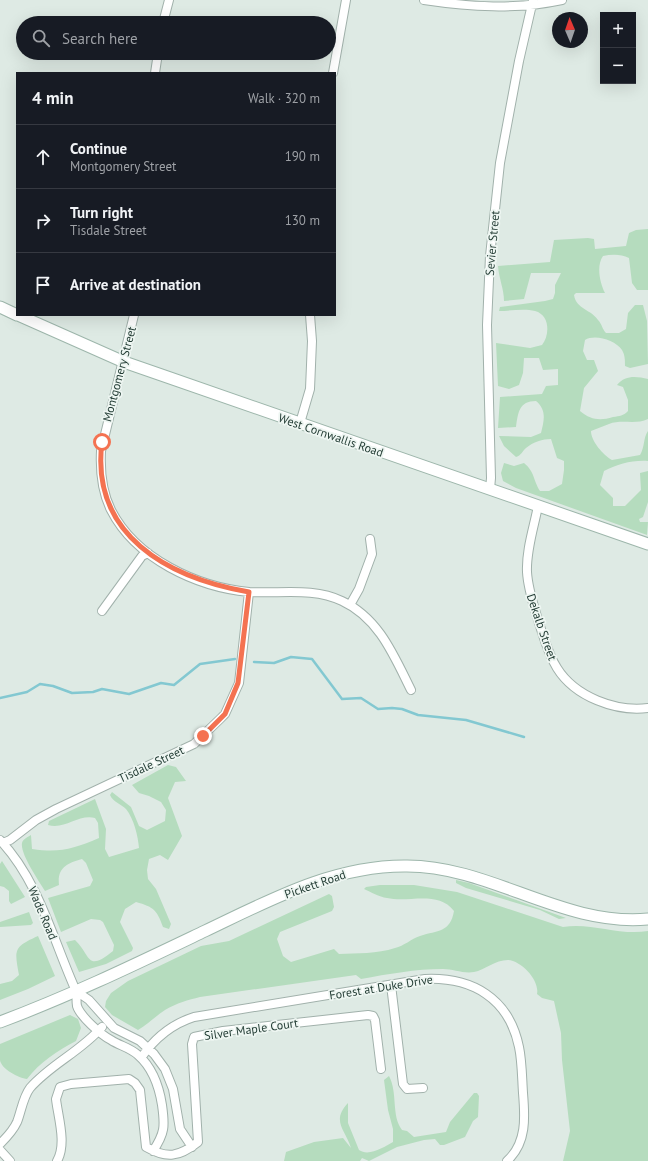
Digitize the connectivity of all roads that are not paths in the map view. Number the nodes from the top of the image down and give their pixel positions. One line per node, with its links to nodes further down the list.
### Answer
1 (169, 0): 6 (street)
2 (346, 0): 7 (street)
3 (424, 0): 5 (street)
4 (562, 0): 5 (street)
5 (532, 3): 19 (street, Sevier Street)
6 (165, 16)
7 (336, 56)
8 (157, 60): 10 (street)
9 (335, 60): 11 (street)
10 (155, 72)
11 (333, 72)
12 (0, 307): 13 (street, West Cornwallis Road)
13 (16, 315)
14 (19, 316): 17 (street, West Cornwallis Road)
15 (134, 316): 17 (street, Montgomery Street)
16 (310, 316): 18 (street)
17 (124, 362): 18 (street, West Cornwallis Road); 23 (street, Montgomery Street)
18 (300, 423): 19 (street, West Cornwallis Road)
19 (490, 489): 20 (street, West Cornwallis Road)
20 (538, 506): 22 (street, West Cornwallis Road); 28 (street, Dekalb Street)
21 (370, 538): 25 (street)
22 (648, 544)
23 (148, 553): 24 (street, Montgomery Street); 26 (street)
24 (249, 592): 25 (street, Montgomery Street); 29 (street, Tisdale Street)
25 (350, 605): 27 (street, Montgomery Street)
26 (102, 611)
27 (410, 690)
28 (648, 708)
29 (2, 842): 32 (street, Wade Road)
30 (648, 919): 32 (street, Pickett Road)
31 (391, 985): 36 (street, Forest at Duke Drive); 39 (street); 46 (street, Forest at Duke Drive)
32 (76, 990): 33 (street, Pickett Road); 34 (street); 35 (street)
33 (0, 1022)
34 (107, 1022): 35 (street); 36 (street)
35 (99, 1030): 37 (street); 40 (street)
36 (149, 1047): 37 (street, Forest at Duke Drive); 41 (street)
37 (141, 1058): 43 (street)
38 (381, 1069): 41 (street, Silver Maple Court)
39 (423, 1088)
40 (0, 1144)
41 (192, 1146): 43 (street)
42 (0, 1150): 44 (street)
43 (153, 1151): 45 (street)
44 (10, 1161)
45 (58, 1161)
46 (507, 1161)

